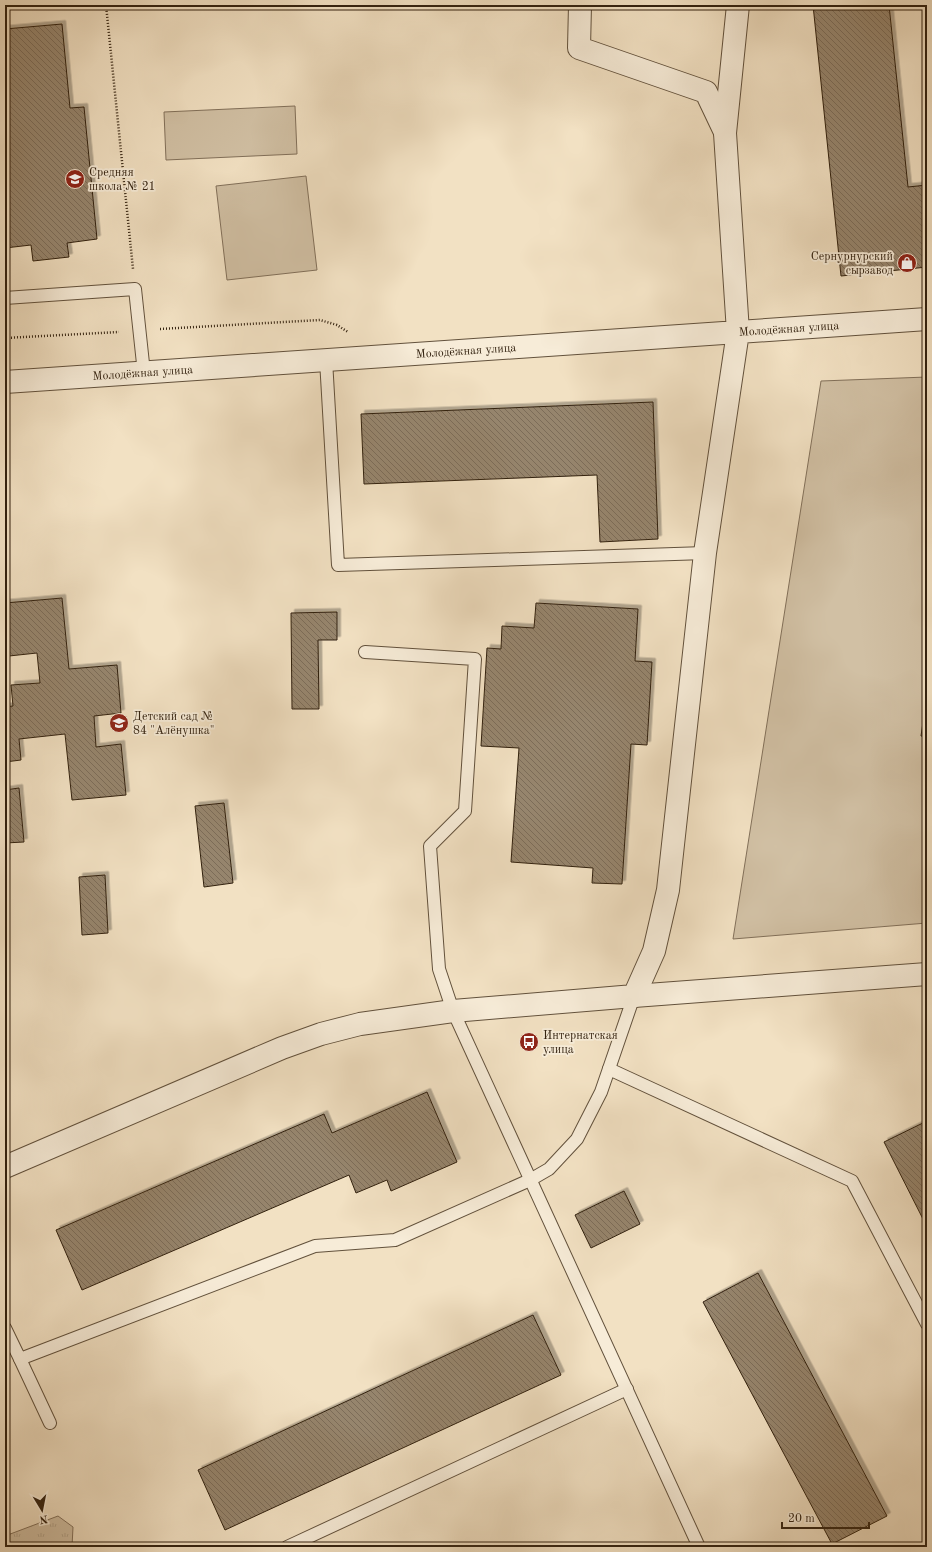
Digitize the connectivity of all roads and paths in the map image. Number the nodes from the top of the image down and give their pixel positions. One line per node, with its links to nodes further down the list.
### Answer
1 (106, 5): 5 (path)
2 (580, 5): 4 (street)
3 (738, 5): 4 (street)
4 (725, 133): 9 (street)
5 (135, 289): 6 (lane); 8 (lane)
6 (5, 298)
7 (927, 319): 9 (street, Молодёжная улица)
8 (140, 331): 10 (path); 11 (path); 13 (lane)
9 (738, 332): 11 (street, Молодёжная улица); 15 (street)
10 (5, 338)
11 (368, 357): 12 (street, Молодёжная улица)
12 (326, 360): 13 (street, Молодёжная улица); 15 (lane)
13 (144, 373): 14 (street, Молодёжная улица)
14 (5, 382)
15 (705, 553): 18 (street)
16 (365, 652): 19 (lane)
17 (927, 974): 18 (street)
18 (634, 996): 19 (street); 20 (lane)
19 (453, 1011): 21 (street); 22 (lane)
20 (609, 1069): 22 (lane); 23 (lane)
21 (5, 1167)
22 (530, 1180): 25 (lane); 26 (lane)
23 (927, 1324)
24 (5, 1328): 25 (lane)
25 (20, 1359): 27 (lane)
26 (626, 1389): 28 (lane); 29 (lane)
27 (50, 1423)
28 (287, 1547)
29 (699, 1547)

